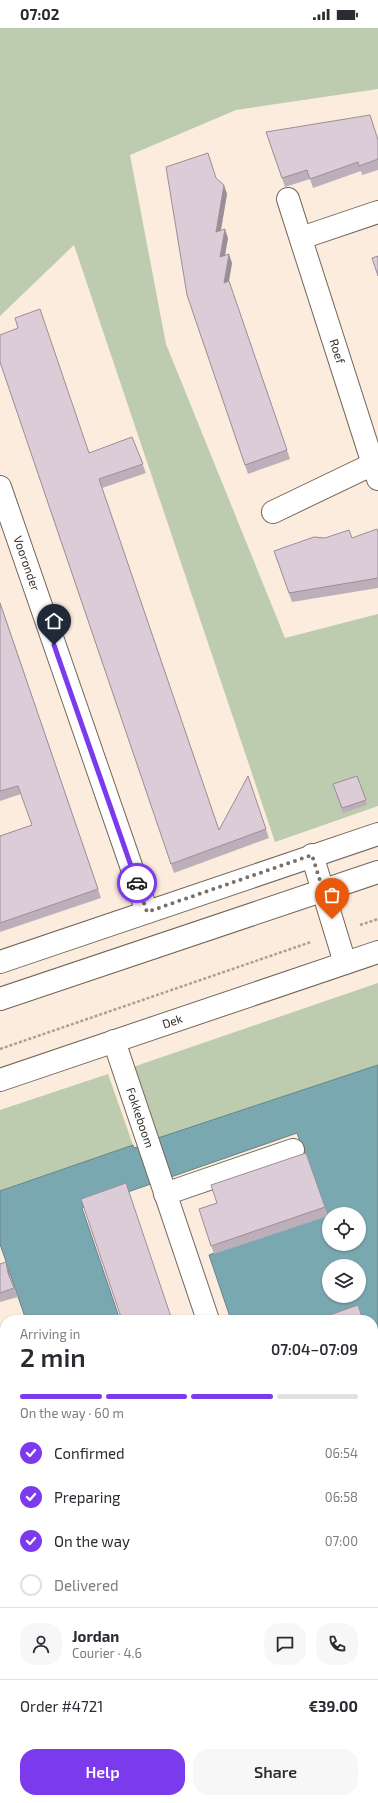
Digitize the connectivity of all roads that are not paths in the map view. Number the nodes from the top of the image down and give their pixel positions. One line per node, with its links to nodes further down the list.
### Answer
1 (288, 199): 3 (street, Roef)
2 (378, 212): 3 (street)
3 (301, 238): 4 (street, Roef)
4 (376, 471): 6 (street, Roef)
5 (0, 487): 11 (street, Vooronder)
6 (273, 512)
7 (378, 834): 8 (street)
8 (312, 855): 10 (street); 11 (street)
9 (378, 872): 10 (street)
10 (323, 890): 14 (street); 15 (street)
11 (147, 912): 13 (street)
12 (378, 952): 14 (street, Dek)
13 (0, 962)
14 (345, 963): 16 (street, Dek)
15 (0, 999)
16 (114, 1041): 17 (street, Dek); 19 (street, Fokkeboom)
17 (0, 1080)
18 (293, 1150): 19 (street)
19 (164, 1188): 20 (street, Fokkeboom)
20 (206, 1315)

